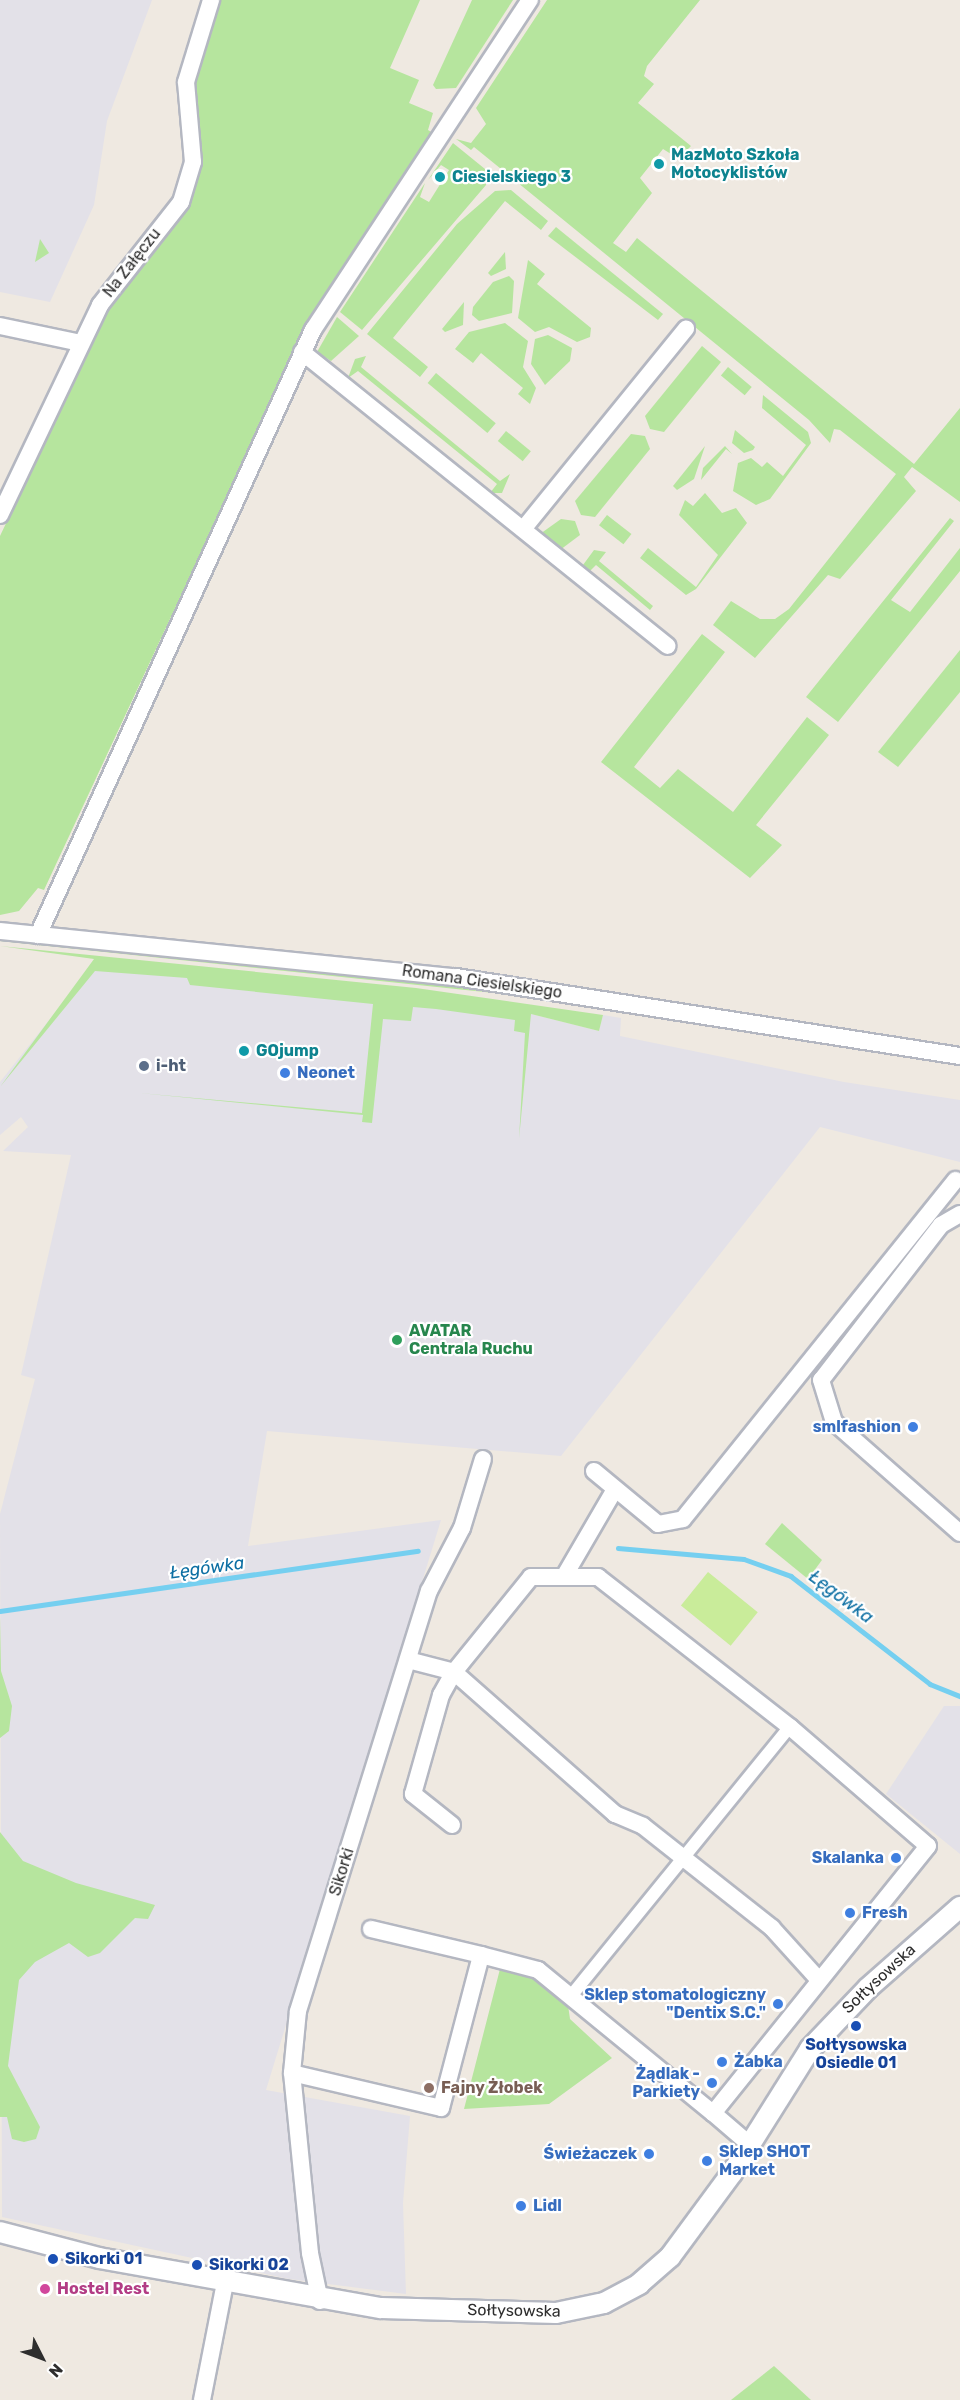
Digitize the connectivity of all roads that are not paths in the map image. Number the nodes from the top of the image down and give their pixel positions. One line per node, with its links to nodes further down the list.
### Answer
1 (211, 0): 5 (street, Na Załęczu)
2 (530, 0): 6 (street)
3 (0, 326): 5 (street)
4 (686, 329): 8 (street)
5 (81, 343): 7 (street, Na Załęczu)
6 (302, 352): 8 (street); 11 (street)
7 (0, 515)
8 (524, 528): 9 (street)
9 (668, 646)
10 (0, 931): 11 (street, Romana Ciesielskiego)
11 (38, 935): 12 (street, Romana Ciesielskiego)
12 (960, 1056)
13 (956, 1180): 17 (street)
14 (960, 1214): 18 (street)
15 (483, 1459): 20 (street, Sikorki)
16 (594, 1471): 17 (street)
17 (615, 1489): 19 (street)
18 (960, 1533)
19 (565, 1575): 21 (street); 22 (street)
20 (408, 1660): 21 (street); 30 (street, Sikorki)
21 (454, 1672): 23 (street); 24 (street)
22 (790, 1727): 24 (street); 28 (street)
23 (452, 1826)
24 (683, 1858): 28 (street); 29 (street)
25 (960, 1907): 32 (street, Sołtysowska)
26 (371, 1929): 27 (street)
27 (481, 1955): 29 (street); 30 (street)
28 (819, 1980): 31 (street)
29 (571, 1996): 31 (street)
30 (292, 2073): 35 (street, Sikorki)
31 (713, 2113): 32 (street)
32 (749, 2144): 35 (street, Sołtysowska)
33 (0, 2232): 34 (street, Sołtysowska)
34 (225, 2283): 35 (street, Sołtysowska); 36 (street)
35 (321, 2301)
36 (202, 2400)

